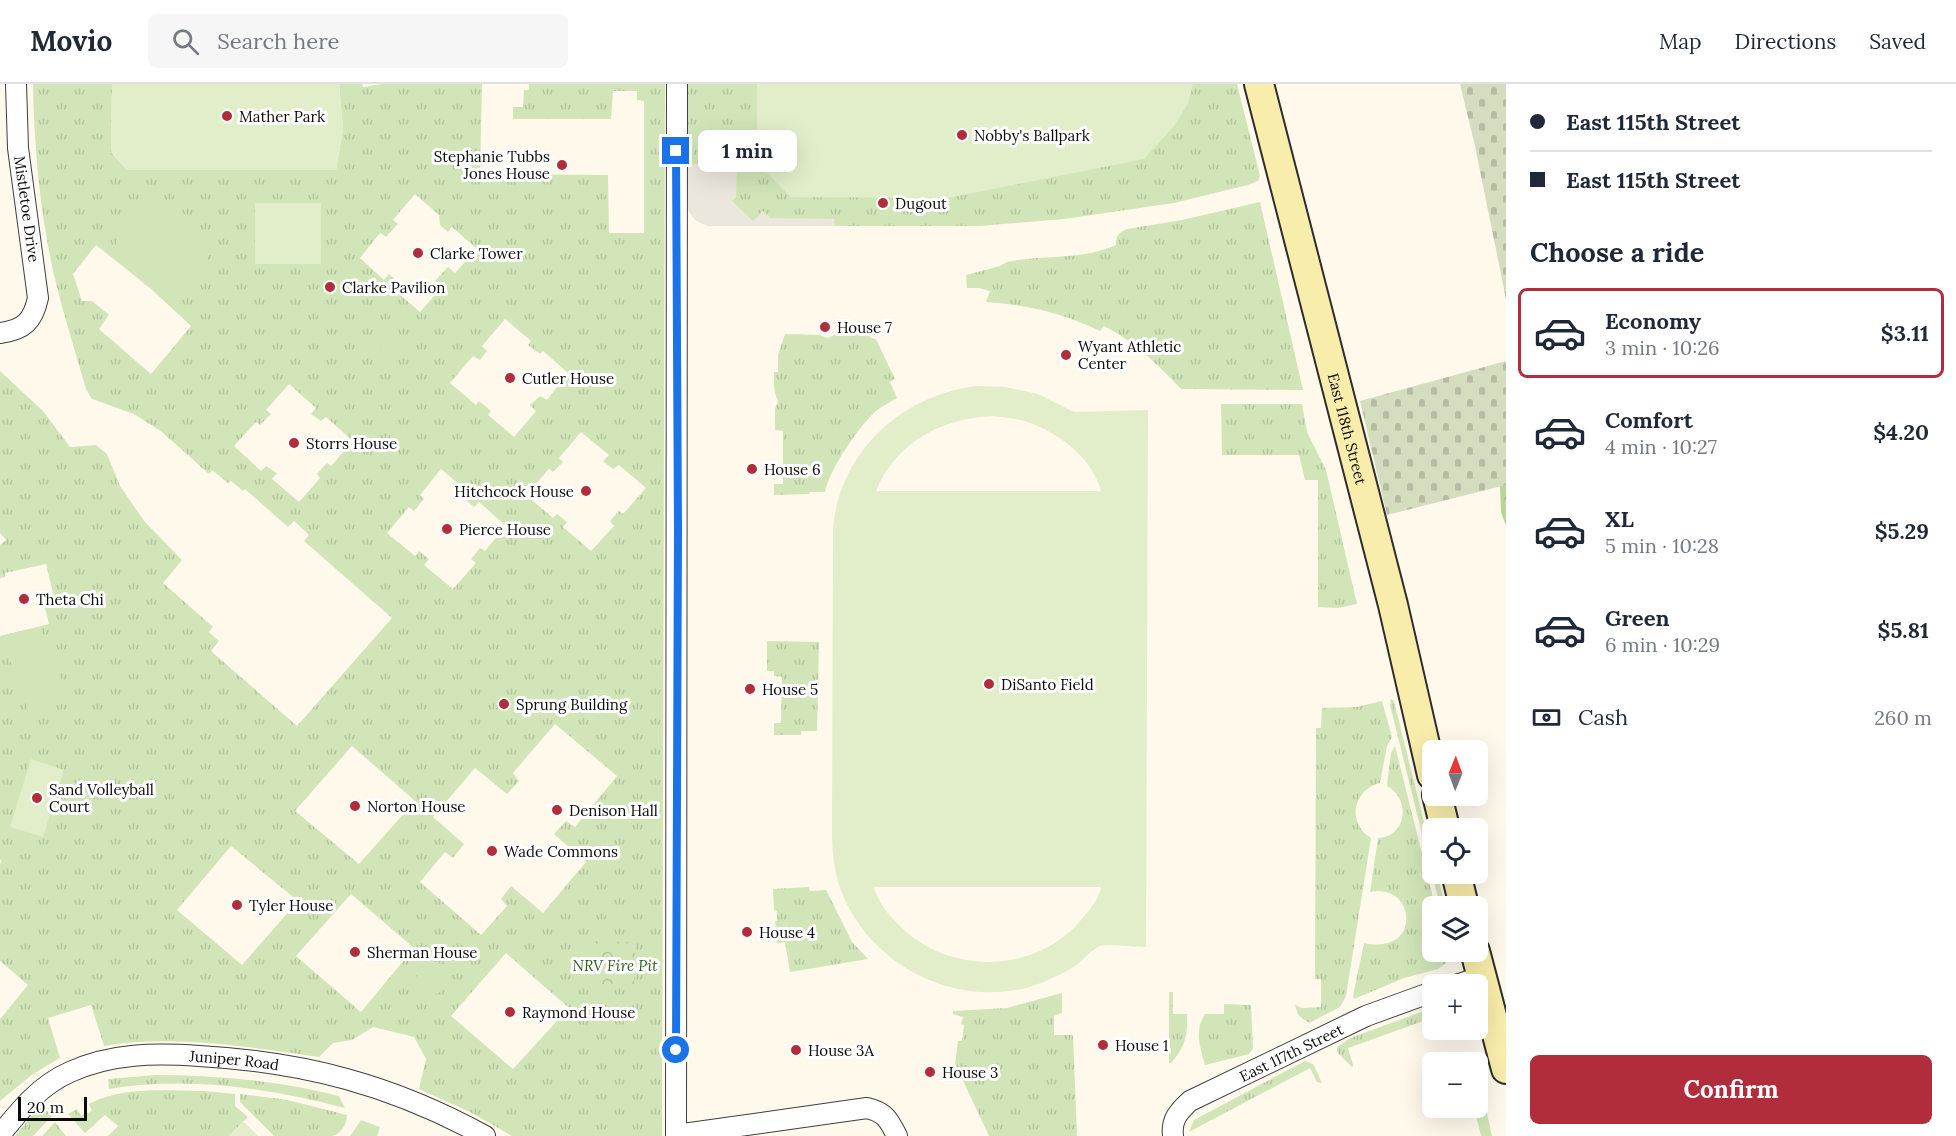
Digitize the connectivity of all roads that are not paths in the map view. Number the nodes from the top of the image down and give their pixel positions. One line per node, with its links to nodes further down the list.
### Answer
1 (16, 84): 4 (street, Mistletoe Drive)
2 (677, 84): 10 (street)
3 (1259, 84): 5 (street, East 118th Street)
4 (0, 333)
5 (1424, 740)
6 (1472, 971): 8 (street)
7 (1422, 996): 13 (street, East 117th Street)
8 (1506, 1069)
9 (0, 1135): 11 (street, Juniper Road)
10 (676, 1135): 12 (street)
11 (485, 1136)
12 (897, 1136)
13 (1173, 1136)

